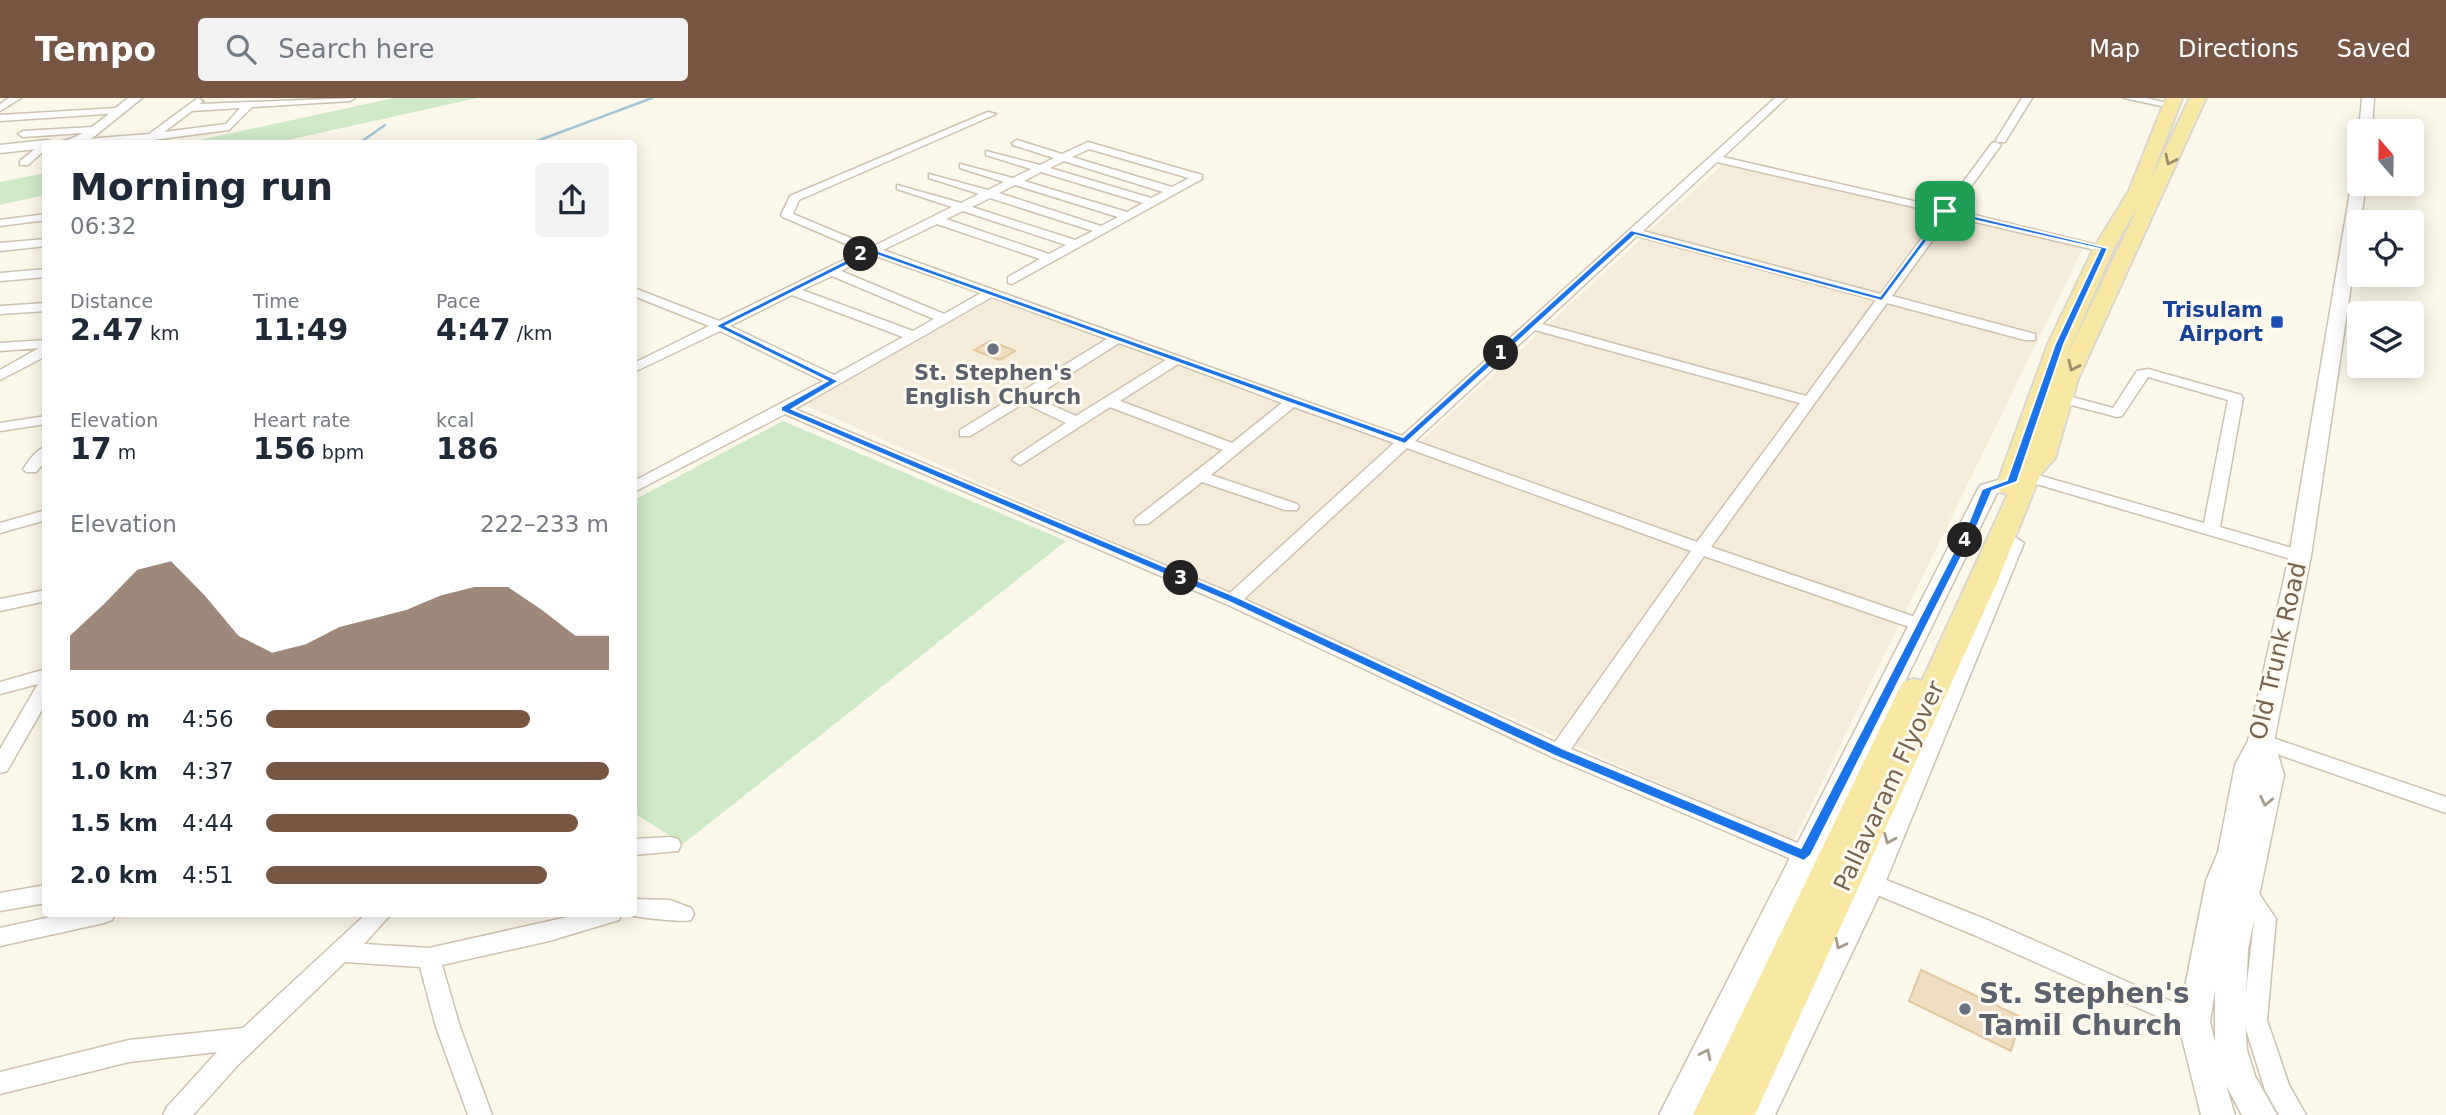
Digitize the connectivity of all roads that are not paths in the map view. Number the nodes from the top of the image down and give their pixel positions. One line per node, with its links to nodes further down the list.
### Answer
1 (16, 98): 12 (street)
2 (136, 98): 14 (street)
3 (201, 98): 13 (street)
4 (350, 98): 11 (street)
5 (1781, 98): 29 (street)
6 (2027, 98): 41 (street)
7 (2129, 98): 10 (street)
8 (2198, 98): 78 (main road, one-way to 78)
9 (2368, 98): 17 (street)
10 (2166, 100): 51 (main road)
11 (249, 104): 13 (street); 20 (street)
12 (0, 108)
13 (190, 108): 20 (street)
14 (117, 111): 16 (street); 18 (street)
15 (991, 114): 52 (street)
16 (0, 118)
17 (2367, 119)
18 (94, 130): 19 (street); 21 (street)
19 (23, 134)
20 (152, 137): 22 (street)
21 (79, 140)
22 (113, 140)
23 (42, 144): 26 (street)
24 (1017, 144): 28 (street)
25 (42, 147): 30 (street)
26 (0, 149)
27 (990, 153): 32 (street)
28 (1063, 157): 32 (street); 36 (street); 36 (street)
29 (1715, 158): 41 (street); 47 (street)
30 (24, 163)
31 (964, 166): 34 (street)
32 (1039, 168): 34 (street); 39 (street)
33 (933, 176): 37 (street)
34 (1014, 181): 37 (street); 42 (street)
35 (901, 187): 40 (street)
36 (1173, 191): 39 (street)
37 (987, 193): 40 (street); 46 (street)
38 (2356, 196): 101 (street, Old Trunk Road)
39 (1152, 202): 42 (street)
40 (961, 206): 45 (street); 49 (street)
41 (1945, 211): 51 (street); 61 (street)
42 (1128, 216): 46 (street)
43 (42, 217): 44 (street)
44 (2, 219)
45 (934, 219): 52 (street); 53 (street)
46 (1103, 230): 49 (street)
47 (1634, 232): 61 (street); 65 (street)
48 (42, 242): 50 (street)
49 (1077, 244): 53 (street)
50 (0, 247)
51 (2104, 248): 93 (main road)
52 (870, 250): 54 (street); 59 (street)
53 (1052, 259): 57 (street)
54 (829, 270): 58 (street); 64 (street)
55 (42, 273): 56 (street)
56 (0, 277)
57 (1012, 280)
58 (789, 290): 66 (street); 67 (street)
59 (992, 292): 64 (street); 69 (street)
60 (637, 293): 66 (street)
61 (1882, 299): 68 (street); 80 (street)
62 (42, 307): 63 (street)
63 (0, 310)
64 (945, 319): 67 (street)
65 (1531, 325): 80 (street); 87 (street)
66 (720, 326): 74 (street); 76 (street)
67 (914, 336): 76 (street)
68 (2030, 337)
69 (1118, 338): 73 (street); 77 (street)
70 (42, 344): 71 (street)
71 (0, 347)
72 (42, 352): 75 (street)
73 (1177, 359): 79 (street); 81 (street)
74 (637, 367)
75 (0, 376)
76 (834, 381): 82 (street)
77 (1023, 397): 84 (street); 86 (street)
78 (2061, 398): 93 (main road); 99 (street)
79 (1293, 401): 87 (street); 88 (street)
80 (1809, 401): 100 (street)
81 (1110, 402): 84 (street); 88 (street)
82 (785, 409): 94 (street); 103 (street)
83 (42, 421): 85 (street)
84 (1077, 422): 90 (street)
85 (0, 427)
86 (965, 433)
87 (1405, 441): 100 (street); 103 (street)
88 (1234, 449): 92 (street)
89 (42, 456): 91 (street)
90 (1020, 460)
91 (31, 469)
92 (1200, 476): 95 (street); 97 (street)
93 (2023, 483): 99 (street); 105 (street); 117 (street, one-way to 117); 136 (main road, Pallavaram Flyover); 137 (main road, Pallavaram Flyover)
94 (637, 485)
95 (1291, 507)
96 (42, 516): 98 (street)
97 (1142, 521)
98 (0, 528)
99 (2211, 530): 101 (street)
100 (1700, 550): 105 (street); 110 (street)
101 (2300, 556): 109 (street, Old Trunk Road)
102 (42, 596): 104 (street)
103 (1233, 600): 110 (street)
104 (0, 606)
105 (1921, 625): 115 (street)
106 (42, 676): 107 (street)
107 (0, 688)
108 (42, 693): 111 (street)
109 (2261, 741): 112 (street); 116 (street)
110 (1559, 752): 115 (street)
111 (0, 766)
112 (2446, 804)
113 (670, 845): 114 (street)
114 (637, 847)
115 (1804, 855): 135 (street, one-way to 115)
116 (2242, 857): 118 (street); 126 (street); 130 (street)
117 (1871, 883): 130 (street); 138 (street, one-way to 138)
118 (2246, 892): 126 (street); 141 (street)
119 (42, 895): 120 (street)
120 (0, 902)
121 (637, 908): 122 (street)
122 (683, 914)
123 (90, 917): 127 (street)
124 (377, 917): 128 (street)
125 (601, 917): 129 (street)
126 (2234, 934): 140 (street)
127 (0, 937)
128 (342, 951): 129 (street); 131 (street)
129 (429, 958): 133 (street)
130 (2194, 1023): 139 (street)
131 (250, 1038): 132 (street); 134 (street)
132 (0, 1083)
133 (480, 1114)
134 (176, 1115)
135 (1676, 1115)
136 (1713, 1115)
137 (1735, 1115)
138 (1758, 1115)
139 (2218, 1115)
140 (2260, 1115)
141 (2293, 1115)

